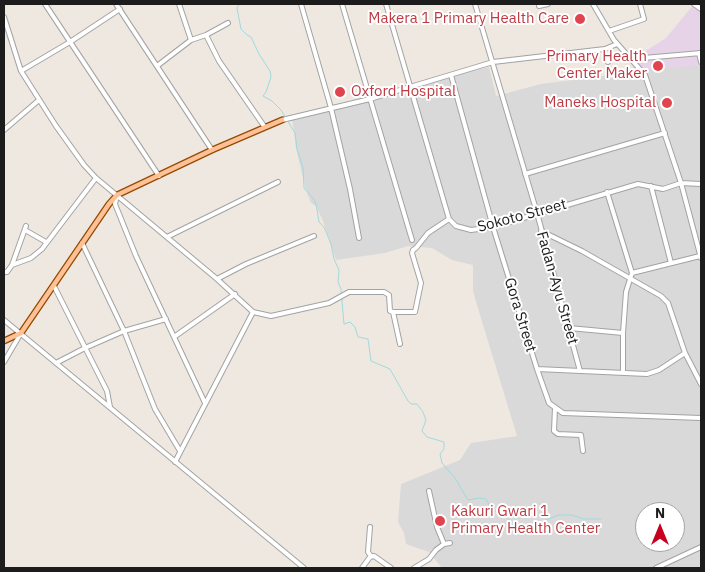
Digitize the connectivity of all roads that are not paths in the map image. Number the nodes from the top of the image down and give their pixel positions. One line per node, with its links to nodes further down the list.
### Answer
1 (45, 4): 20 (street)
2 (116, 4): 13 (street)
3 (179, 4): 19 (street)
4 (301, 4): 34 (street)
5 (342, 4): 32 (street)
6 (386, 4): 31 (street)
7 (475, 4): 25 (street, Fadan-Ayu Street)
8 (548, 4): 12 (street)
9 (594, 4): 17 (street)
10 (640, 4): 17 (street)
11 (694, 4): 14 (street)
12 (539, 6)
13 (120, 9): 20 (street); 28 (street)
14 (701, 9)
15 (4, 17): 29 (street)
16 (228, 23): 18 (street)
17 (609, 31): 21 (street)
18 (206, 36): 19 (street); 36 (street)
19 (191, 40): 28 (street)
20 (70, 42): 29 (street); 41 (street)
21 (617, 44): 22 (street); 24 (street)
22 (606, 49): 25 (street); 26 (street)
23 (700, 53): 24 (street); 27 (street)
24 (632, 59): 38 (street)
25 (493, 62): 30 (street); 40 (street, Fadan-Ayu Street)
26 (608, 62)
27 (701, 62)
28 (157, 66): 39 (street)
29 (21, 70): 33 (street)
30 (451, 76): 31 (street); 51 (street, Gora Street)
31 (409, 87): 32 (street); 50 (street)
32 (370, 99): 34 (street); 56 (street)
33 (39, 100): 37 (street); 42 (street)
34 (331, 108): 35 (street); 55 (street)
35 (282, 120): 36 (main road)
36 (264, 126): 39 (main road)
37 (4, 130)
38 (665, 133): 40 (street); 44 (street)
39 (212, 150): 41 (main road)
40 (525, 174): 49 (street, Fadan-Ayu Street)
41 (159, 176): 48 (main road)
42 (96, 178): 48 (street); 57 (street)
43 (278, 182): 54 (street)
44 (681, 183): 45 (street, Sokoto Street); 46 (street, Sokoto Street); 59 (street)
45 (701, 184)
46 (651, 186): 47 (street, Sokoto Street); 60 (street)
47 (607, 192): 49 (street, Sokoto Street); 63 (street)
48 (117, 195): 54 (street); 58 (main road); 71 (street)
49 (536, 213): 51 (street, Sokoto Street); 52 (street, Fadan-Ayu Street)
50 (449, 220): 51 (street, Sokoto Street); 69 (street)
51 (493, 227): 83 (street, Gora Street)
52 (541, 231): 64 (street); 72 (street, Fadan-Ayu Street)
53 (314, 236): 65 (street)
54 (167, 237): 65 (street)
55 (359, 238)
56 (412, 240)
57 (46, 242): 61 (street); 61 (street)
58 (82, 242): 66 (main road); 73 (street)
59 (701, 257): 60 (street)
60 (670, 264): 63 (street)
61 (12, 265): 62 (street)
62 (4, 272)
63 (632, 273): 64 (street)
64 (629, 278): 75 (street); 80 (street)
65 (217, 279): 67 (street)
66 (54, 286): 74 (main road); 79 (street)
67 (235, 294): 68 (street); 76 (street)
68 (254, 312): 69 (street); 87 (street)
69 (393, 312): 78 (street)
70 (4, 320): 74 (street)
71 (166, 320): 73 (street); 76 (street)
72 (569, 328): 75 (street); 84 (street, Fadan-Ayu Street)
73 (124, 331): 79 (street); 91 (street)
74 (21, 333): 77 (main road); 81 (street); 82 (street)
75 (623, 333): 85 (street)
76 (174, 337): 87 (street)
77 (4, 341)
78 (400, 344)
79 (85, 348): 82 (street); 88 (street)
80 (685, 353): 85 (street); 86 (street)
81 (4, 362)
82 (56, 363): 88 (street)
83 (536, 369): 84 (street); 89 (street, Gora Street)
84 (580, 371): 85 (street)
85 (623, 372)
86 (701, 384)
87 (205, 403): 91 (street)
88 (110, 407): 93 (street)
89 (555, 408): 90 (street); 92 (street)
90 (701, 418)
91 (180, 451): 93 (street)
92 (583, 451)
93 (174, 462): 100 (street)
94 (429, 491): 97 (street)
95 (370, 528): 99 (street)
96 (450, 543): 97 (street)
97 (444, 544): 103 (street)
98 (701, 547): 104 (street)
99 (371, 556): 101 (street); 102 (street)
100 (304, 568)
101 (362, 568)
102 (391, 568)
103 (414, 568)
104 (656, 568)

